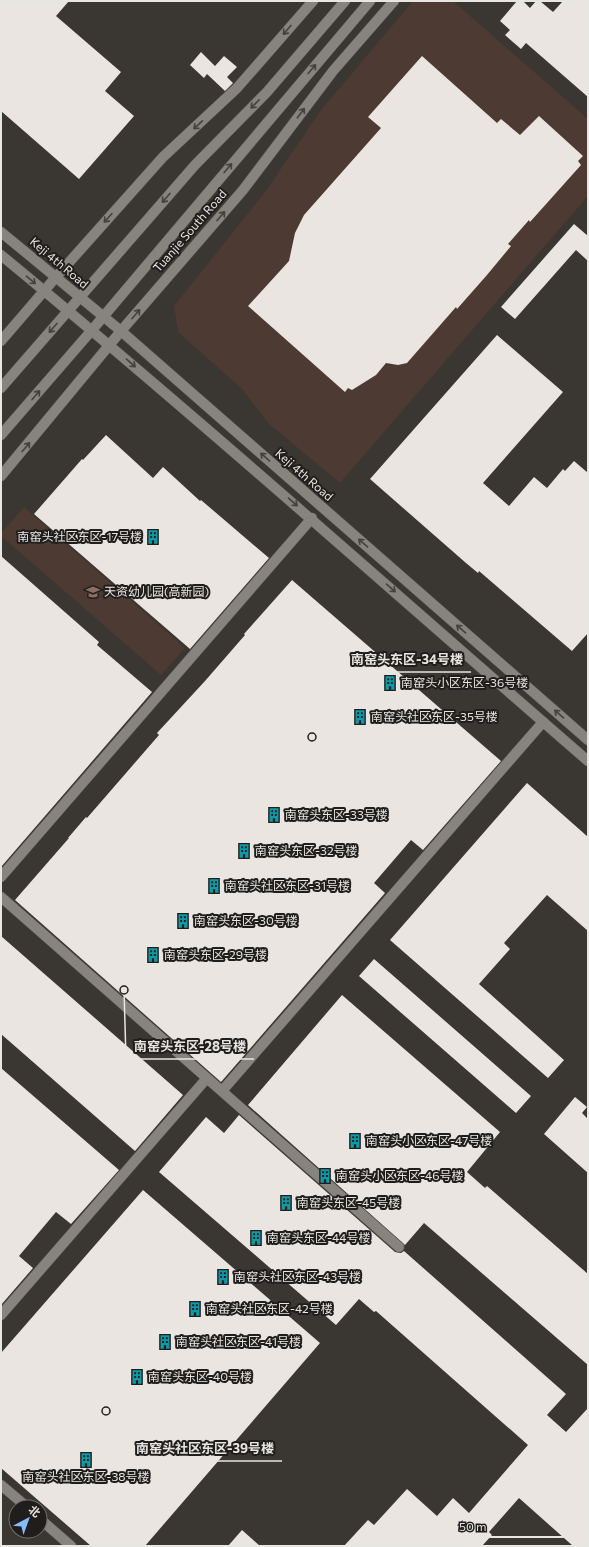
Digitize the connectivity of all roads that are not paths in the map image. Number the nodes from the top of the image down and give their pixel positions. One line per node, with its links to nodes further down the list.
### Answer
1 (313, 1): 7 (street, one-way to 7)
2 (346, 1): 9 (street, one-way to 9)
3 (370, 1): 11 (street, Tuanjie South Road, one-way to 3)
4 (394, 1): 13 (street, Tuanjie South Road, one-way to 4)
5 (1, 232): 7 (street, Keji 4th Road)
6 (1, 255): 8 (street, one-way to 8)
7 (56, 277): 8 (street); 9 (street, Keji 4th Road)
8 (44, 291): 10 (street); 14 (street)
9 (80, 297): 10 (street); 11 (street, Keji 4th Road)
10 (68, 311): 12 (street); 16 (street, one-way to 16)
11 (103, 316): 12 (street, Tuanjie South Road); 13 (street, Keji 4th Road)
12 (92, 330): 15 (street); 17 (street, Tuanjie South Road, one-way to 12)
13 (121, 331): 15 (street, Tuanjie South Road); 21 (street, Keji 4th Road, one-way to 13)
14 (1, 341)
15 (110, 346): 18 (street, Tuanjie South Road, one-way to 15); 19 (street, one-way to 19)
16 (1, 388)
17 (1, 435)
18 (1, 476)
19 (312, 518): 20 (street, one-way to 20); 23 (street)
20 (543, 722): 22 (street); 26 (street)
21 (588, 740)
22 (588, 761)
23 (1, 877)
24 (1, 897): 25 (street)
25 (207, 1078): 26 (street); 28 (street)
26 (222, 1091): 27 (street)
27 (399, 1247)
28 (1, 1315)
29 (1, 1485): 30 (street)
30 (18, 1499)
31 (48, 1526): 32 (street)
32 (71, 1546)

